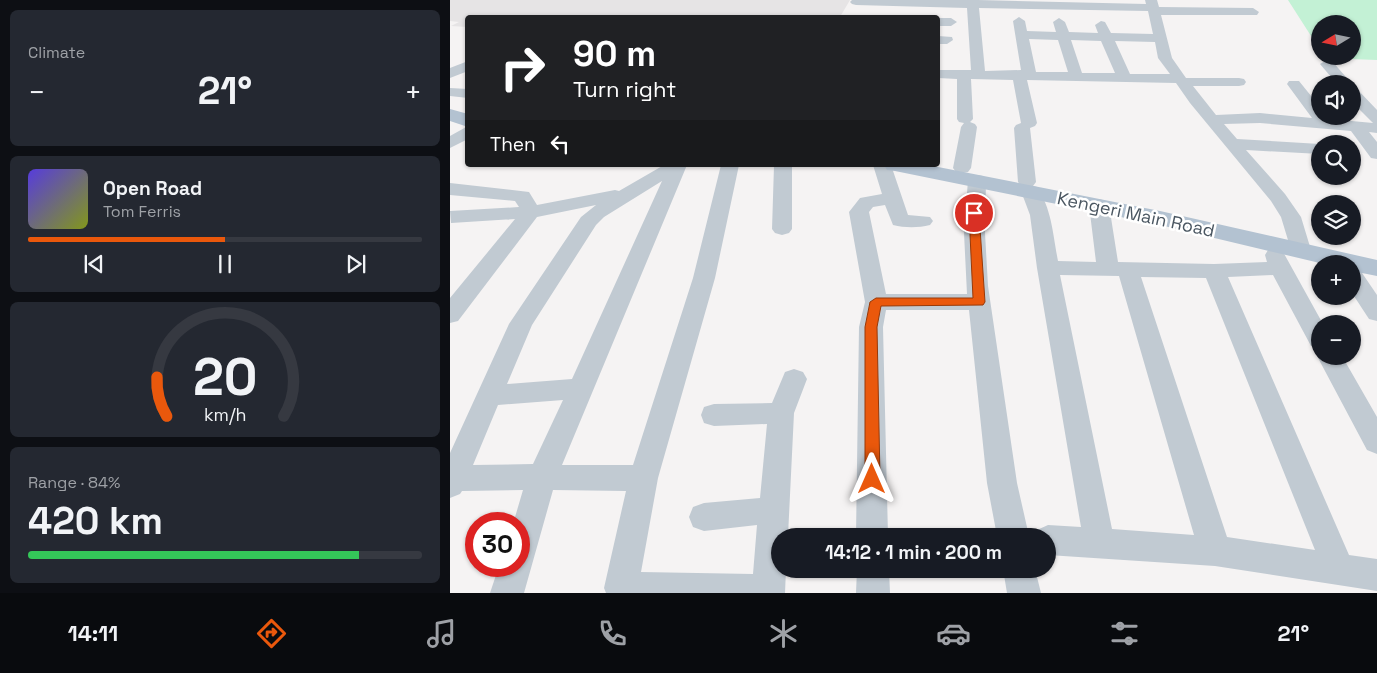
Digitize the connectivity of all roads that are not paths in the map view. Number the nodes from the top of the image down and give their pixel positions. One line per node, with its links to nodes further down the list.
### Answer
1 (877, 1): 2 (street); 3 (street)
2 (856, 2)
3 (926, 2): 4 (street)
4 (972, 3): 6 (street); 19 (street)
5 (1153, 6): 6 (street); 7 (street); 15 (street)
6 (1054, 7): 13 (street)
7 (1253, 12)
8 (1098, 15): 14 (street)
9 (1018, 20): 12 (street)
10 (940, 22): 11 (street)
11 (951, 22)
12 (1022, 35): 13 (street); 20 (street)
13 (1064, 36): 14 (street); 22 (street)
14 (1105, 37): 15 (street); 23 (street)
15 (1160, 38): 24 (street)
16 (1328, 65): 21 (street)
17 (1201, 71): 24 (street)
18 (940, 74): 19 (street)
19 (971, 74): 20 (street); 56 (street)
20 (1024, 74): 22 (street); 57 (street)
21 (1337, 75)
22 (1076, 76): 23 (street)
23 (1124, 77): 24 (street)
24 (1179, 78): 25 (street); 36 (street)
25 (1239, 82)
26 (1294, 84): 30 (street)
27 (450, 92): 28 (street)
28 (465, 94)
29 (1286, 100): 30 (street)
30 (1307, 100): 32 (street)
31 (1361, 101): 34 (street)
32 (1311, 105)
33 (450, 115): 35 (main road)
34 (1377, 118)
35 (465, 119)
36 (1212, 120): 37 (street); 45 (street)
37 (1311, 123)
38 (1336, 125): 40 (street)
39 (450, 126): 42 (main road)
40 (1357, 127): 41 (street); 48 (street)
41 (1377, 128)
42 (465, 130)
43 (465, 133): 44 (street)
44 (450, 143)
45 (1232, 144): 46 (street); 67 (street)
46 (1311, 148)
47 (1361, 152): 48 (street)
48 (1376, 153)
49 (940, 165): 56 (main road, Kengeri Main Road)
50 (674, 167): 59 (street)
51 (676, 167): 85 (street)
52 (730, 167): 91 (street)
53 (783, 167): 65 (street)
54 (883, 167): 60 (street)
55 (912, 167): 56 (main road, Kengeri Main Road)
56 (970, 174): 57 (main road, Kengeri Main Road); 79 (street)
57 (1028, 186): 61 (main road, Kengeri Main Road); 67 (main road, Kengeri Main Road); 72 (street)
58 (450, 189): 62 (street)
59 (636, 190): 62 (street); 86 (street)
60 (893, 198): 64 (street); 78 (street)
61 (1099, 206): 66 (main road, Kengeri Main Road); 75 (street)
62 (531, 212): 63 (street); 81 (street)
63 (450, 217)
64 (923, 221)
65 (782, 229)
66 (1270, 242): 67 (main road, Kengeri Main Road); 73 (street)
67 (1300, 245): 68 (main road, Kengeri Main Road)
68 (1328, 255)
69 (1377, 258): 70 (main road, Kengeri Main Road)
70 (1361, 260)
71 (1361, 265): 74 (main road, Kengeri Main Road)
72 (1048, 268): 75 (street); 99 (street)
73 (1280, 268): 76 (street); 82 (street)
74 (1377, 268)
75 (1118, 269): 76 (street); 100 (street)
76 (1214, 271): 101 (street)
77 (1361, 286): 80 (street)
78 (876, 302): 79 (street); 96 (street)
79 (979, 302): 97 (street)
80 (1377, 313)
81 (450, 316)
82 (1311, 324)
83 (1334, 365): 89 (street)
84 (794, 379): 87 (street)
85 (580, 388): 86 (street); 90 (street)
86 (490, 396): 92 (street)
87 (781, 413): 88 (street); 93 (street)
88 (714, 415)
89 (1377, 442)
90 (542, 477): 91 (street); 92 (street); 94 (street)
91 (644, 478): 106 (street)
92 (452, 480)
93 (774, 510): 95 (street); 106 (street)
94 (530, 517)
95 (704, 517)
96 (872, 528)
97 (1011, 528)
98 (1056, 540): 99 (street)
99 (1099, 542): 100 (street)
100 (1215, 551): 101 (street)
101 (1339, 570): 102 (street)
102 (1377, 575)
103 (512, 577): 107 (street)
104 (873, 578): 108 (street)
105 (1021, 578): 109 (street)
106 (768, 592)
107 (507, 593)
108 (873, 593)
109 (1024, 593)

